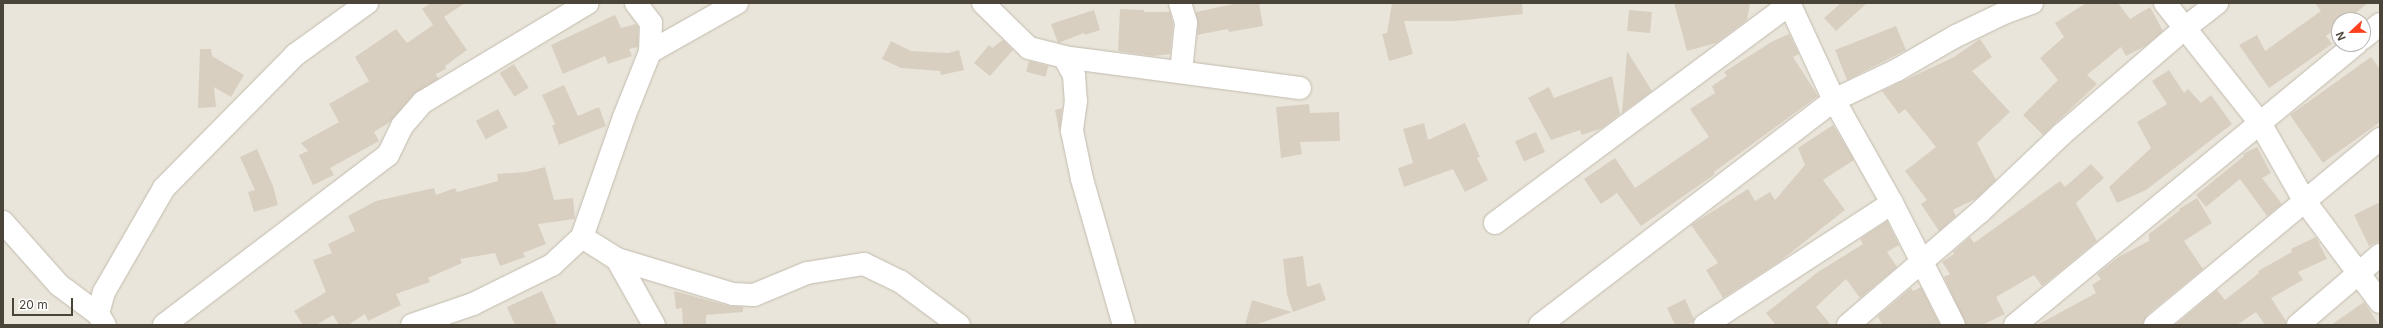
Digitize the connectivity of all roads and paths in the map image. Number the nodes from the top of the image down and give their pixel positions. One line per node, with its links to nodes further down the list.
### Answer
1 (367, 3): 32 (street)
2 (588, 3): 34 (street)
3 (636, 3): 14 (street)
4 (737, 3): 14 (street)
5 (983, 3): 16 (street)
6 (1180, 3): 17 (street)
7 (1789, 3): 19 (street); 25 (street)
8 (2032, 3): 19 (street)
9 (2165, 3): 12 (street)
10 (2218, 3): 12 (street)
11 (2380, 24): 13 (street)
12 (2185, 28): 20 (street); 29 (street)
13 (2371, 31)
14 (650, 52): 26 (street)
15 (2346, 52): 20 (street)
16 (1064, 57): 17 (street); 37 (street)
17 (1181, 72): 18 (street)
18 (1300, 88)
19 (1834, 100): 23 (street); 38 (street)
20 (2260, 122): 22 (street); 42 (street)
21 (2380, 139): 22 (street)
22 (2304, 200): 30 (street); 43 (street)
23 (1892, 203): 29 (street); 39 (street)
24 (3, 222): 32 (street)
25 (1495, 223)
26 (582, 237): 28 (street); 35 (street)
27 (2380, 255): 30 (street)
28 (618, 259): 33 (street); 36 (street)
29 (1921, 262): 40 (street); 41 (street)
30 (2357, 273): 31 (street); 44 (street)
31 (2380, 302)
32 (101, 320)
33 (956, 324)
34 (164, 325)
35 (412, 325)
36 (654, 325)
37 (1124, 325)
38 (1540, 325)
39 (1705, 325)
40 (1848, 325)
41 (1954, 325)
42 (2015, 325)
43 (2155, 325)
44 (2298, 325)

